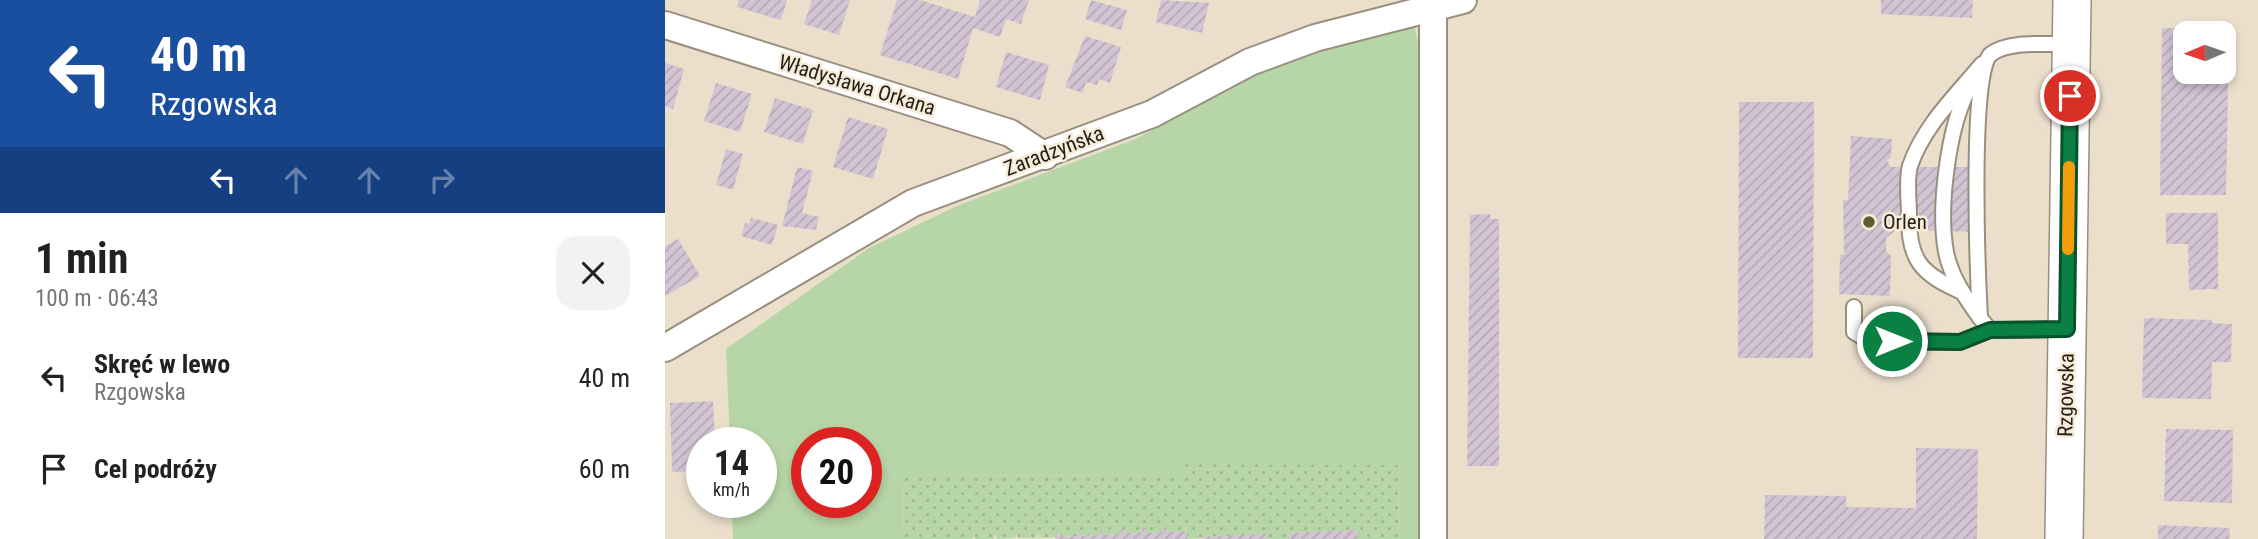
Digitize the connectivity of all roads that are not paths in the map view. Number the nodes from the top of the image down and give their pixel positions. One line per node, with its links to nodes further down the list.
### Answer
1 (1463, 0): 3 (street, Zaradzyńska)
2 (2072, 0): 5 (main road, Rzgowska)
3 (1433, 7): 7 (street, Zaradzyńska); 14 (street)
4 (665, 25): 7 (street, Władysława Orkana)
5 (2071, 44): 6 (lane); 11 (main road, Rzgowska)
6 (1983, 63): 8 (lane); 8 (lane); 10 (lane)
7 (1045, 156): 13 (street, Zaradzyńska)
8 (1962, 292): 10 (lane)
9 (1854, 307): 12 (lane)
10 (1980, 318): 12 (lane)
11 (2067, 329): 12 (lane); 15 (main road, Rzgowska)
12 (1990, 330)
13 (665, 348)
14 (1433, 539)
15 (2064, 539)

